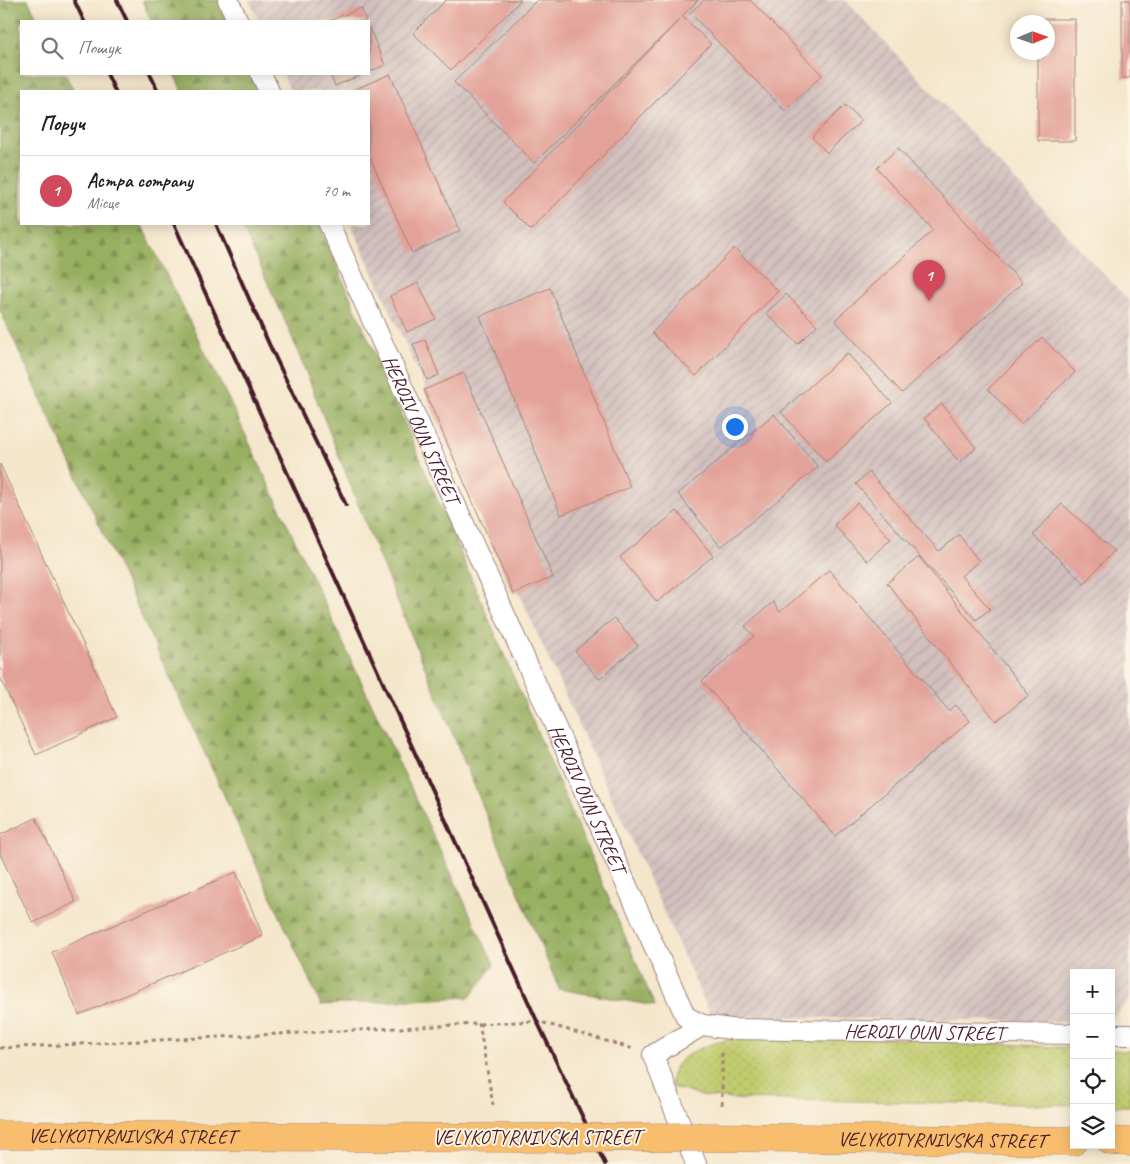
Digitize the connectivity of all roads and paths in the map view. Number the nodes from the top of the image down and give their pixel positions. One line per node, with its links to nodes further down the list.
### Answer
1 (228, 0): 2 (street)
2 (238, 20)
3 (261, 75): 4 (street)
4 (269, 90)
5 (329, 225): 7 (street, HEROIV OUN STREET)
6 (479, 1023): 11 (path); 12 (path); 13 (path)
7 (713, 1027): 8 (street, HEROIV OUN STREET); 12 (street); 14 (path)
8 (1070, 1034)
9 (1115, 1035): 10 (street)
10 (1130, 1035)
11 (0, 1048)
12 (653, 1055): 19 (street)
13 (493, 1105)
14 (722, 1105)
15 (0, 1135): 16 (main road, VELYKOTYRNIVSKA STREET, bridge)
16 (1070, 1141)
17 (1115, 1141): 18 (main road)
18 (1130, 1142)
19 (696, 1164)

